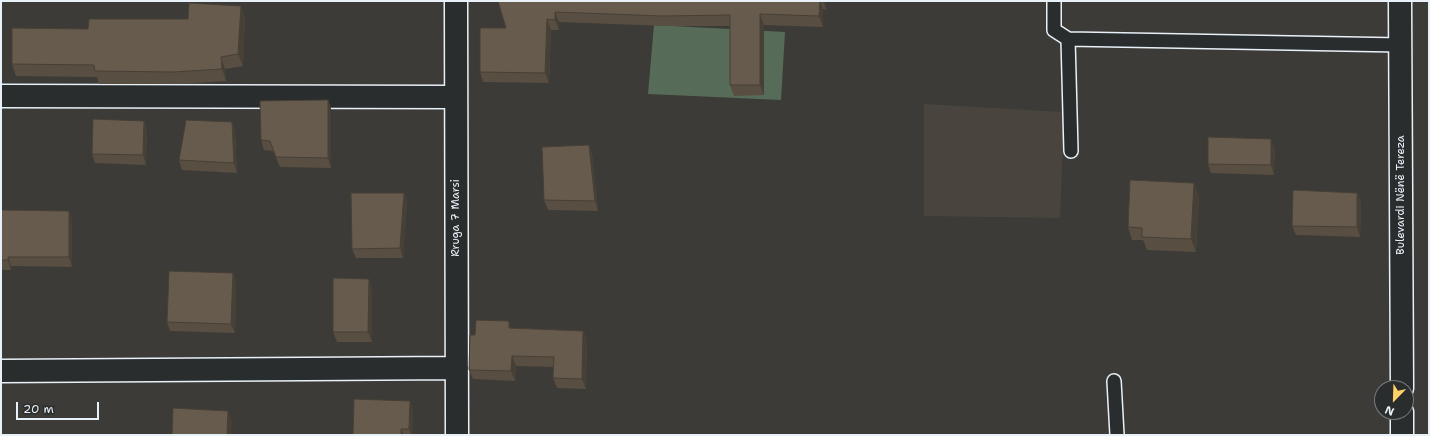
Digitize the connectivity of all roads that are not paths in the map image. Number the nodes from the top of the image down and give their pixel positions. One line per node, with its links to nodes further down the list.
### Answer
1 (456, 1): 7 (street, Rruga 7 Marsi)
2 (1054, 1): 4 (lane)
3 (1400, 1): 5 (street, Bulevardi Nënë Tereza)
4 (1068, 39): 5 (lane); 8 (lane)
5 (1400, 45): 11 (street, Bulevardi Nënë Tereza)
6 (1, 96): 7 (street)
7 (456, 97): 9 (street, Rruga 7 Marsi)
8 (1071, 150)
9 (457, 368): 10 (street); 14 (street, Rruga 7 Marsi)
10 (1, 371)
11 (1402, 380)
12 (1114, 381): 15 (lane)
13 (1402, 420): 16 (street)
14 (457, 435)
15 (1117, 435)
16 (1402, 435)

